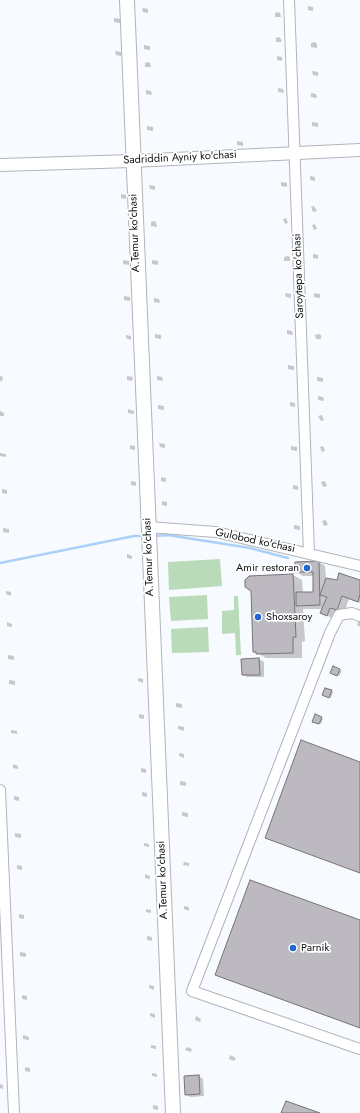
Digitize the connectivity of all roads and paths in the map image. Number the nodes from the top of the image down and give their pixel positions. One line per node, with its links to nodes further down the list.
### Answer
1 (126, 0): 5 (main road, A.Temur ko'chasi)
2 (288, 0): 4 (street, Saroytepa ko'chasi)
3 (360, 150): 4 (street, Sadriddin Ayniy ko'chasi)
4 (295, 153): 5 (street, Sadriddin Ayniy ko'chasi); 8 (street, Saroytepa ko'chasi)
5 (132, 161): 6 (street, Sadriddin Ayniy ko'chasi); 7 (main road, A.Temur ko'chasi)
6 (0, 165)
7 (148, 527): 8 (street, Gulobod ko'chasi); 14 (main road, A.Temur ko'chasi)
8 (309, 553): 9 (street, Gulobod ko'chasi)
9 (360, 566)
10 (360, 616): 12 (street)
11 (0, 790): 13 (street)
12 (360, 1049)
13 (14, 1113)
14 (173, 1113)

